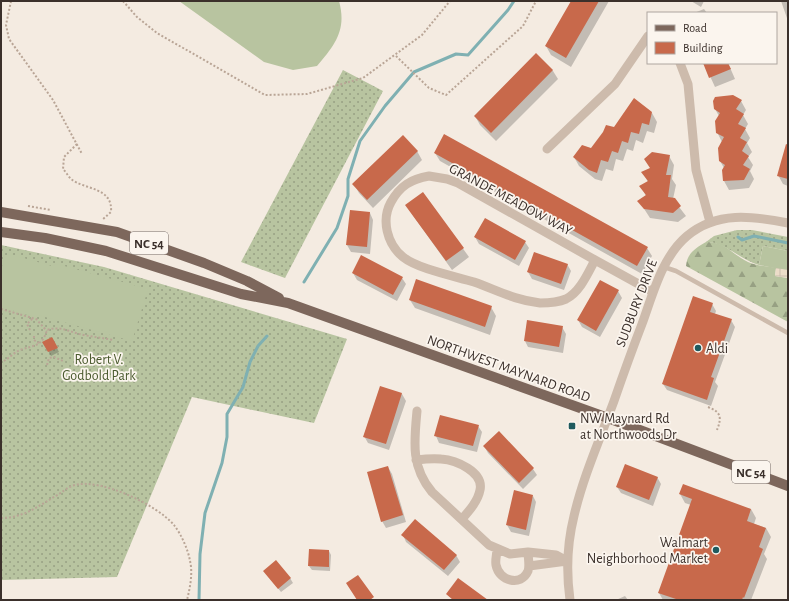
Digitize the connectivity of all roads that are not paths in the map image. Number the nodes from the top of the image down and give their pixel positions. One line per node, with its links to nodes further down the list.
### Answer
1 (647, 37): 3 (street)
2 (680, 64): 5 (street)
3 (547, 149)
4 (1, 212): 11 (main road, NORTHWEST MAYNARD ROAD / NC 54)
5 (710, 222): 6 (street, SUDBURY DRIVE); 9 (street, SUDBURY DRIVE)
6 (788, 223)
7 (1, 232): 11 (main road, NORTHWEST MAYNARD ROAD / NC 54)
8 (595, 260): 8 (street, GRANDE MEADOW WAY); 10 (street, GRANDE MEADOW WAY)
9 (664, 266): 10 (street, SUDBURY DRIVE); 12 (lane)
10 (653, 292): 14 (street, SUDBURY DRIVE)
11 (288, 303): 14 (main road, NORTHWEST MAYNARD ROAD / NC 54)
12 (788, 333)
13 (417, 411): 15 (street)
14 (608, 418): 16 (main road, NORTHWEST MAYNARD ROAD / NC 54); 20 (street, SUDBURY DRIVE)
15 (416, 460): 17 (street); 17 (street)
16 (788, 486)
17 (462, 519): 18 (street)
18 (497, 549): 19 (street); 21 (street)
19 (528, 552): 20 (street); 21 (street)
20 (567, 561): 21 (street); 22 (street, SUDBURY DRIVE)
21 (529, 566)
22 (570, 600)

